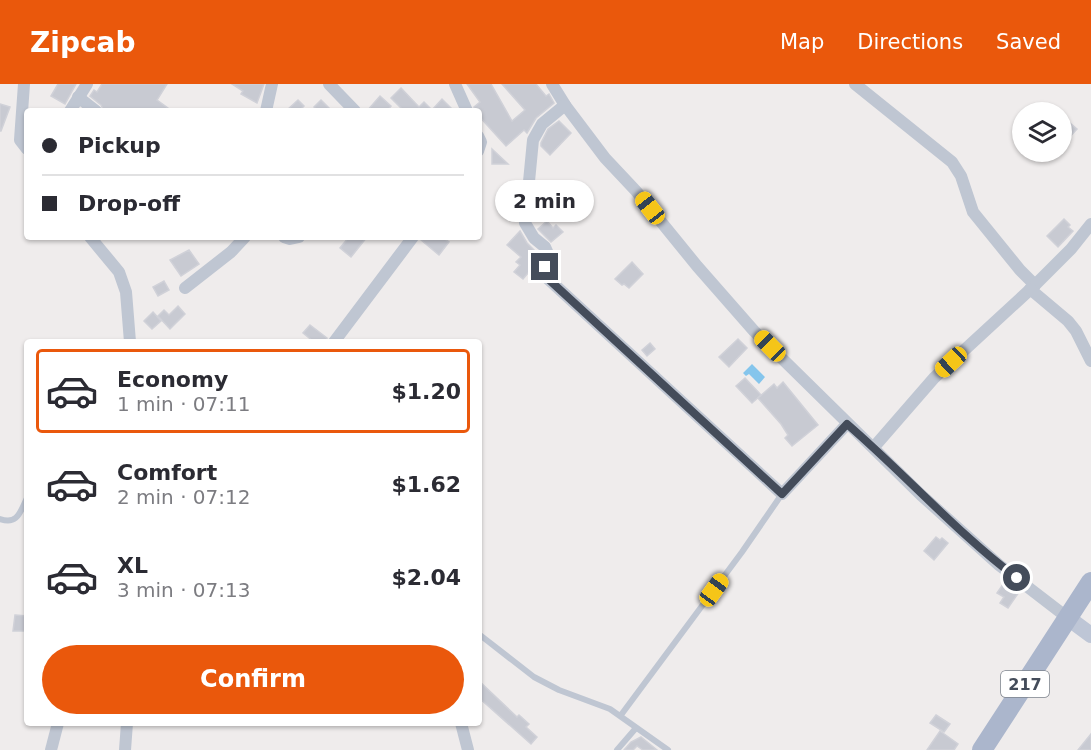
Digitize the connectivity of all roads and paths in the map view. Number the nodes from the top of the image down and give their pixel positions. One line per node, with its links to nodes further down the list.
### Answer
1 (24, 84): 15 (street)
2 (87, 84): 8 (street)
3 (272, 84): 12 (street)
4 (329, 84): 13 (street)
5 (455, 84): 14 (street)
6 (552, 84): 9 (street)
7 (855, 84): 21 (street)
8 (78, 97): 10 (street); 11 (street)
9 (565, 105): 26 (street); 28 (street)
10 (72, 108)
11 (92, 108)
12 (267, 108)
13 (352, 108)
14 (466, 108)
15 (24, 145)
16 (1091, 224): 17 (street)
17 (1087, 238): 21 (street)
18 (92, 240): 23 (street)
19 (242, 240): 22 (street)
20 (411, 240): 24 (street)
21 (1032, 287): 25 (street); 27 (street)
22 (185, 288)
23 (130, 339)
24 (336, 339)
25 (1091, 361)
26 (847, 424): 27 (street); 28 (street)
27 (874, 447): 32 (street)
28 (782, 494): 35 (lane)
29 (24, 504): 30 (lane)
30 (0, 519)
31 (1091, 582): 32 (main road, 217)
32 (1068, 618): 33 (street); 45 (main road, 217)
33 (1091, 635)
34 (482, 637): 35 (lane)
35 (621, 715): 39 (lane)
36 (57, 726): 40 (street)
37 (127, 726): 41 (street)
38 (462, 726): 42 (street)
39 (636, 728): 43 (lane); 44 (lane)
40 (51, 750)
41 (126, 750)
42 (468, 750)
43 (617, 750)
44 (668, 750)
45 (982, 750)

